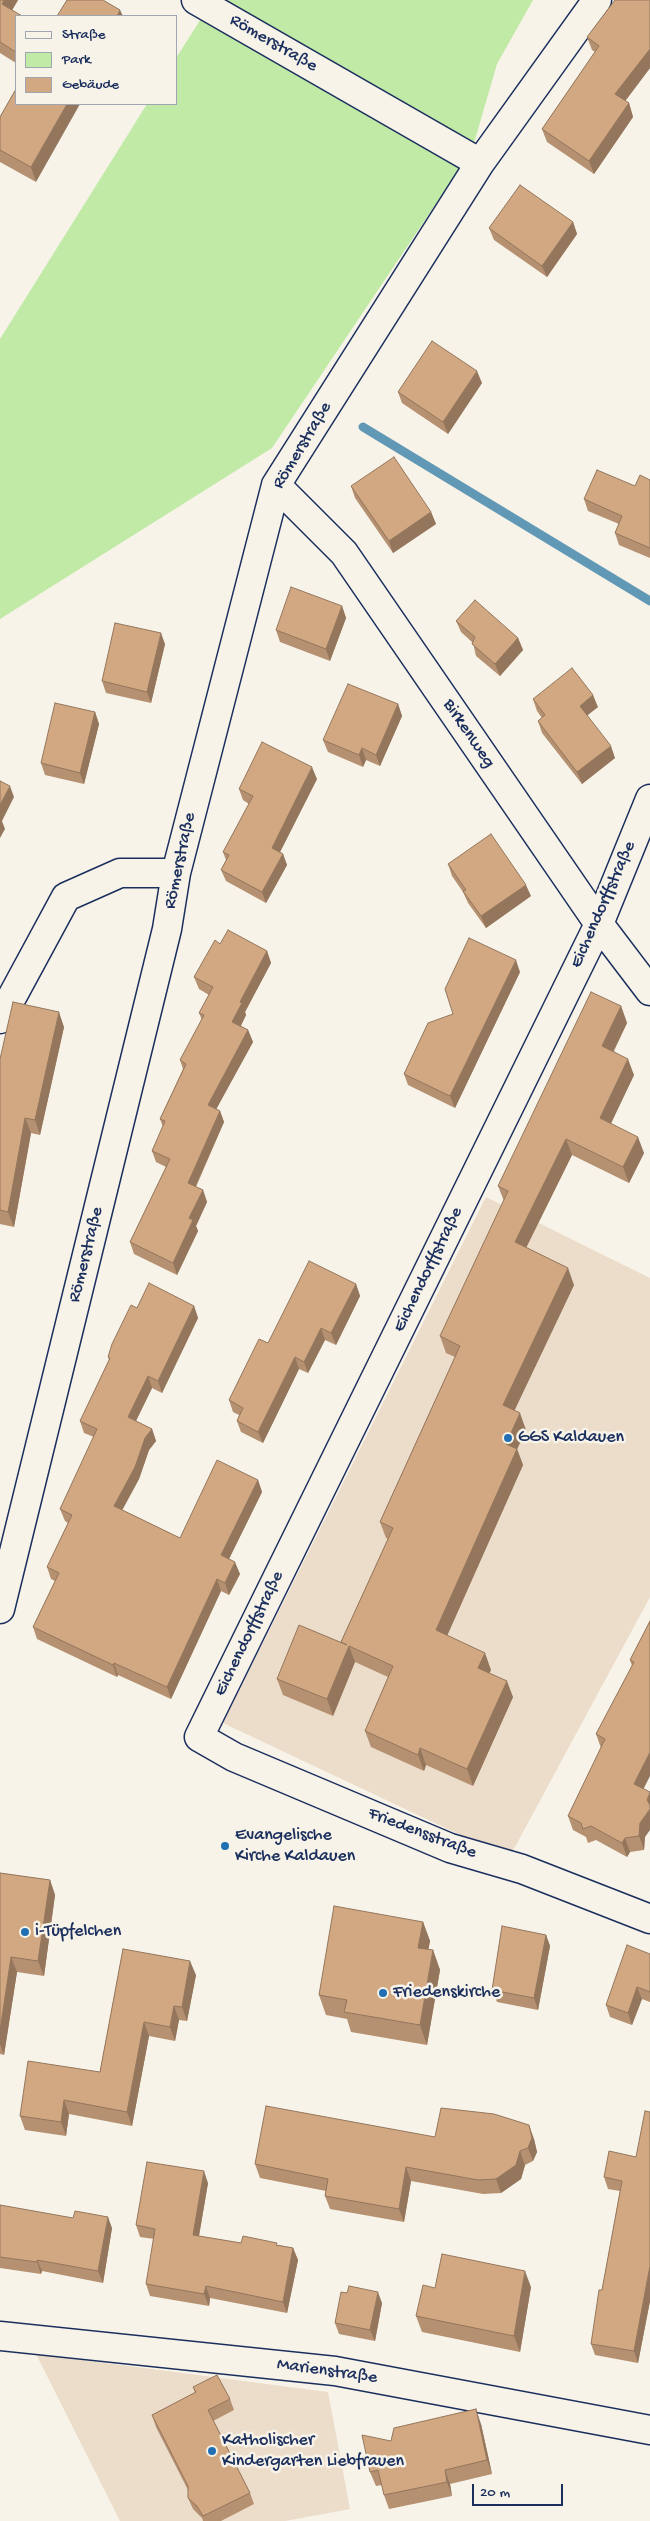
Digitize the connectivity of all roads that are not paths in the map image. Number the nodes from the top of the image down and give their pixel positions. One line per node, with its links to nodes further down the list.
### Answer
1 (196, 0): 3 (street, Römerstraße)
2 (597, 0): 3 (street, Römerstraße)
3 (480, 163): 4 (street, Römerstraße)
4 (276, 485): 6 (street, Römerstraße); 7 (street, Birkenweg)
5 (650, 799): 7 (street, Eichendorffstraße)
6 (176, 873): 9 (street); 10 (street, Römerstraße)
7 (599, 924): 8 (street, Birkenweg); 11 (street, Eichendorffstraße)
8 (650, 991)
9 (0, 1020)
10 (0, 1609)
11 (200, 1737): 12 (street, Friedensstraße)
12 (650, 1919)
13 (0, 2336): 14 (street, Marienstraße)
14 (650, 2430)

